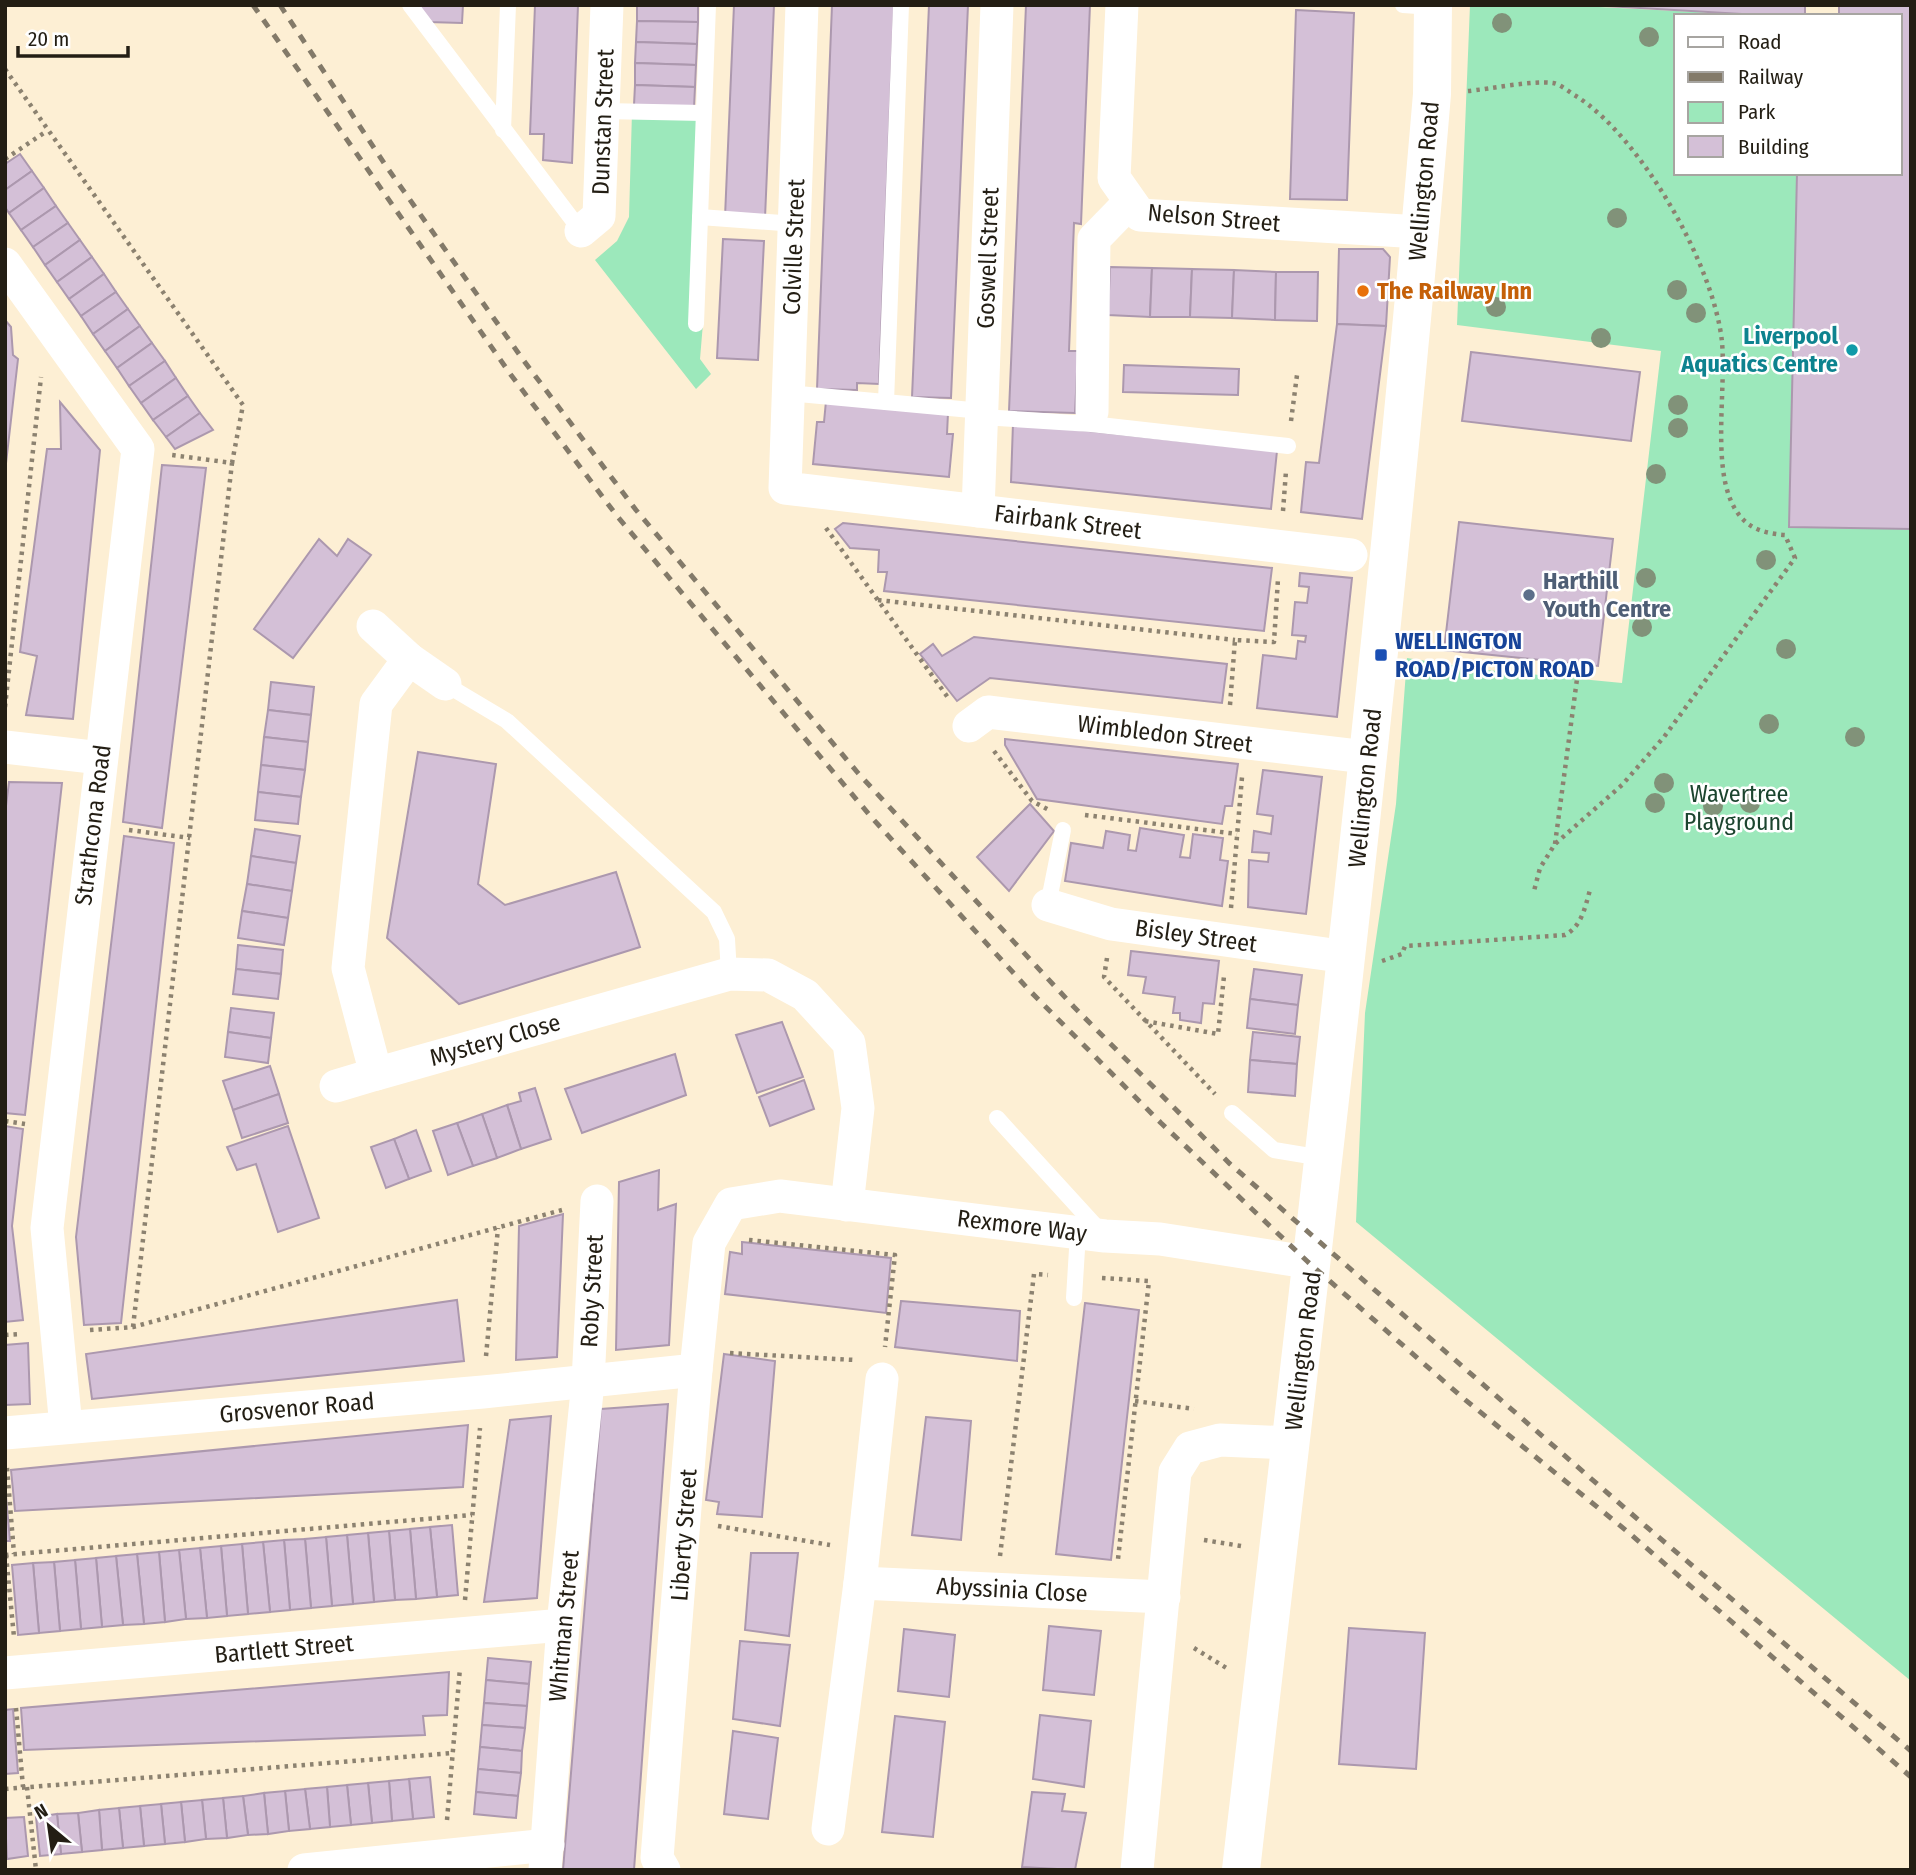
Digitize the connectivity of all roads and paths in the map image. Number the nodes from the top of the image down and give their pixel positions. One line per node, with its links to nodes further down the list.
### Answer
1 (410, 5): 14 (lane)
2 (508, 5): 14 (lane)
3 (607, 5): 12 (street, Dunstan Street)
4 (708, 5): 13 (lane)
5 (802, 5): 19 (street, Colville Street)
6 (901, 5): 26 (lane)
7 (997, 5): 27 (street, Goswell Street)
8 (1122, 5): 17 (street, Nelson Street)
9 (1423, 6): 11 (main road, Wellington Road)
10 (5, 69): 15 (path)
11 (1432, 94): 21 (main road, Wellington Road); 52 (path)
12 (603, 111): 13 (lane); 20 (street, Dunstan Street)
13 (703, 113): 18 (lane)
14 (503, 130): 20 (lane)
15 (47, 131): 16 (path); 31 (path)
16 (5, 159)
17 (1130, 202): 21 (street, Nelson Street); 28 (street)
18 (700, 217): 19 (lane); 24 (lane)
19 (795, 224): 25 (street, Colville Street)
20 (581, 231)
21 (1420, 232): 46 (main road, Wellington Road)
22 (5, 264): 23 (street)
23 (47, 323): 30 (street); 42 (path)
24 (696, 324)
25 (788, 393): 26 (lane); 32 (street, Colville Street)
26 (886, 402): 27 (lane)
27 (982, 414): 28 (lane); 33 (street, Goswell Street)
28 (1092, 418): 29 (lane)
29 (1288, 446)
30 (138, 450): 31 (path); 47 (street, Strathcona Road)
31 (232, 463): 51 (path)
32 (792, 489): 33 (street, Fairbank Street); 36 (path)
33 (978, 511): 34 (street, Fairbank Street)
34 (1281, 547): 35 (street, Fairbank Street); 38 (path)
35 (1351, 555)
36 (877, 600): 38 (path); 43 (path)
37 (373, 626): 39 (street)
38 (1235, 640): 44 (path)
39 (410, 659): 41 (street); 61 (street)
40 (1579, 664): 52 (path)
41 (445, 684): 59 (lane)
42 (5, 707)
43 (969, 726): 44 (street, Wimbledon Street); 48 (path)
44 (1236, 742): 46 (street, Wimbledon Street); 50 (path)
45 (5, 747): 47 (street)
46 (1366, 757): 58 (main road, Wellington Road)
47 (101, 758): 49 (street, Strathcona Road)
48 (1064, 824): 50 (path); 55 (lane)
49 (93, 825): 51 (path); 76 (street, Strathcona Road)
50 (1237, 834): 57 (path)
51 (190, 838): 75 (path)
52 (1555, 844): 54 (path)
53 (1590, 890): 58 (path)
54 (1534, 891)
55 (1048, 905): 56 (street, Bisley Street)
56 (1111, 924): 57 (street, Bisley Street); 60 (path)
57 (1228, 940): 58 (street, Bisley Street); 60 (path)
58 (1361, 959): 65 (main road, Wellington Road)
59 (729, 974): 61 (street, Mystery Close); 68 (street, Mystery Close)
60 (1145, 1021): 63 (path)
61 (376, 1074): 62 (street, Mystery Close)
62 (336, 1086)
63 (1232, 1112): 65 (lane)
64 (997, 1118): 70 (lane)
65 (1322, 1158): 72 (main road, Wellington Road)
66 (597, 1201): 69 (path); 80 (street, Roby Street)
67 (731, 1204): 68 (street, Rexmore Way); 71 (street, Liberty Street)
68 (847, 1205): 70 (street, Rexmore Way)
69 (498, 1228): 75 (path); 81 (path)
70 (1092, 1235): 72 (street, Rexmore Way); 73 (lane)
71 (713, 1236): 78 (street, Liberty Street); 79 (path)
72 (1313, 1264): 83 (main road, Wellington Road)
73 (1076, 1277): 74 (lane); 92 (path); 93 (path)
74 (1074, 1298)
75 (133, 1327): 76 (path)
76 (55, 1332): 77 (path); 82 (street, Strathcona Road)
77 (5, 1335)
78 (697, 1360): 79 (path); 80 (street, Grosvenor Road); 86 (street, Liberty Street)
79 (875, 1362): 91 (street)
80 (588, 1382): 81 (street, Grosvenor Road); 95 (street, Whitman Street)
81 (483, 1392): 82 (street, Grosvenor Road); 85 (path)
82 (66, 1427): 84 (street, Grosvenor Road)
83 (1292, 1443): 87 (street, Wellington Road); 88 (main road, Wellington Road)
84 (6, 1446): 89 (path)
85 (472, 1515): 89 (path); 96 (path)
86 (686, 1520): 91 (path); 107 (street, Liberty Street)
87 (1169, 1535): 88 (path); 94 (street, Wellington Road)
88 (1277, 1552): 98 (main road, Wellington Road)
89 (13, 1554): 90 (path)
90 (6, 1555): 97 (path)
91 (860, 1583): 92 (street, Abyssinia Close); 102 (street)
92 (996, 1589): 93 (street, Abyssinia Close)
93 (1115, 1595): 94 (street, Abyssinia Close)
94 (1162, 1612): 98 (path); 108 (street, Wellington Road)
95 (563, 1625): 96 (street, Bartlett Street); 104 (street, Whitman Street)
96 (462, 1634): 97 (street, Bartlett Street); 99 (path)
97 (12, 1672): 100 (path)
98 (1264, 1676): 109 (main road, Wellington Road)
99 (453, 1753): 100 (path); 103 (path)
100 (25, 1787): 101 (path); 105 (path)
101 (5, 1789)
102 (828, 1829)
103 (444, 1856): 104 (street); 106 (street)
104 (547, 1857)
105 (36, 1870)
106 (304, 1870)
107 (664, 1870)
108 (1137, 1870)
109 (1241, 1870)

